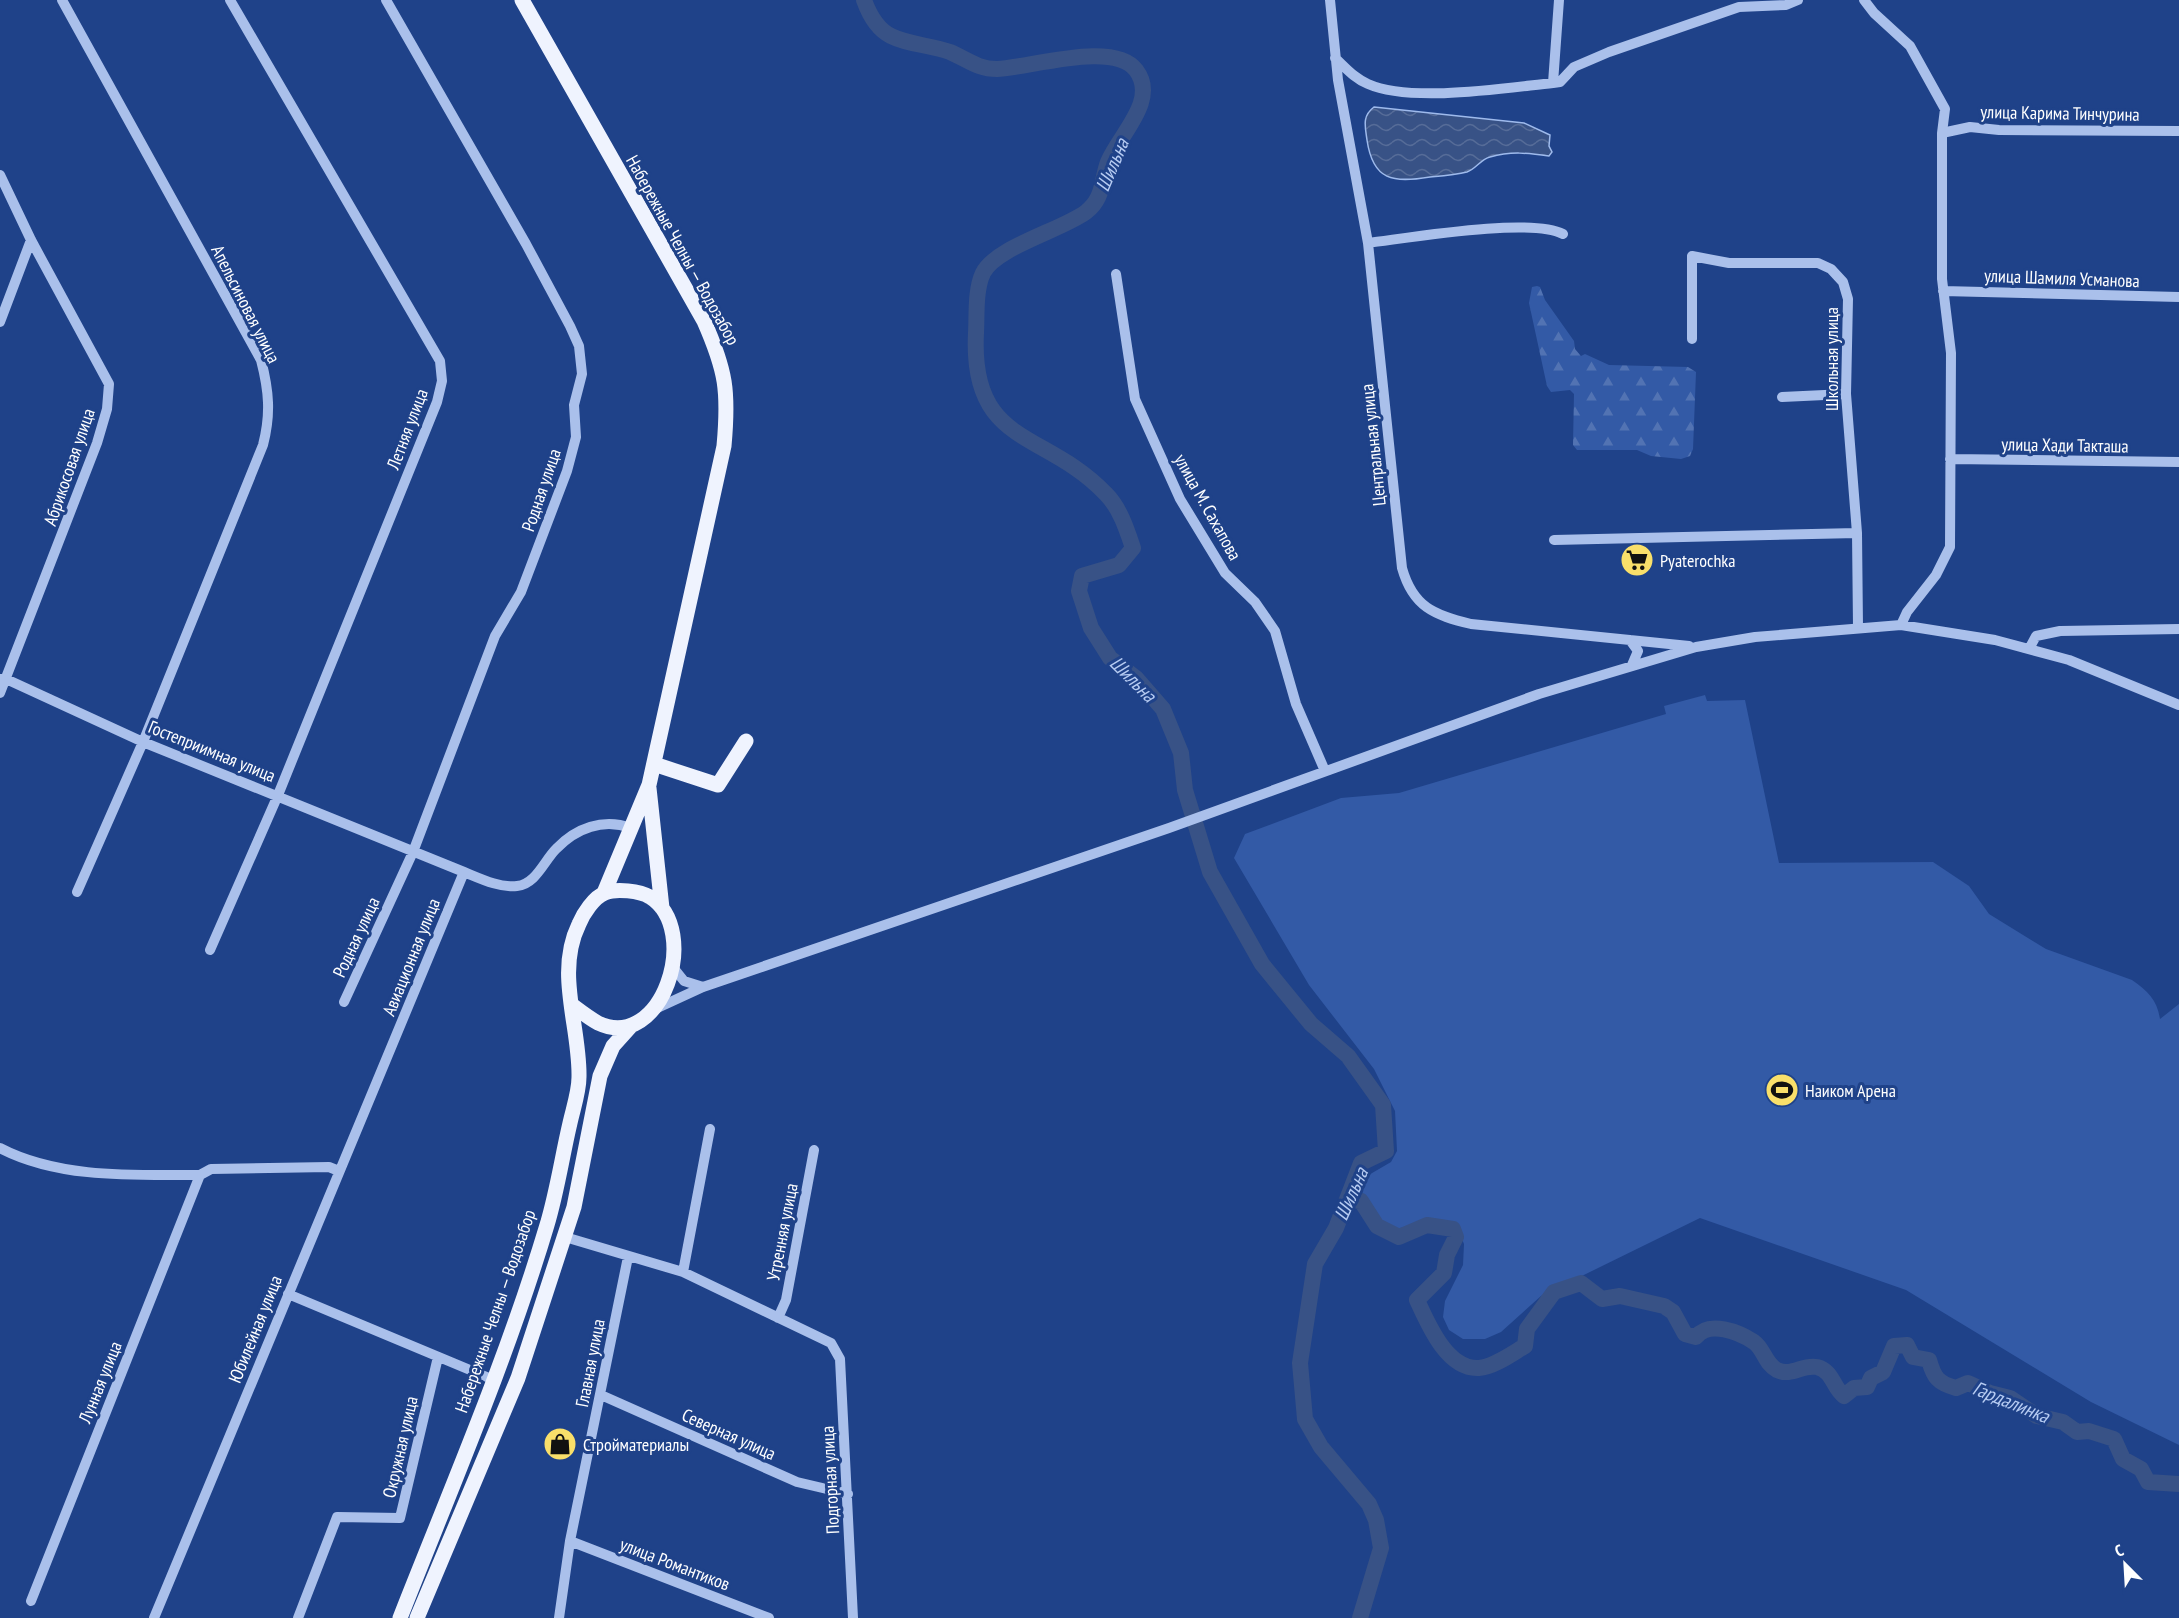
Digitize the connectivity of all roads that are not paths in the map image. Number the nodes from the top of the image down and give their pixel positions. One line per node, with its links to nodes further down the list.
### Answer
1 (62, 0): 41 (street, Апельсиновая улица)
2 (230, 0): 45 (street, Летняя улица)
3 (386, 0): 47 (street, Родная улица)
4 (522, 0): 42 (main road, Набережные Челны — Водозабор)
5 (1330, 0): 9 (street, Центральная улица)
6 (1559, 0): 12 (street)
7 (1798, 0): 12 (street)
8 (1864, 0): 14 (street)
9 (1335, 57): 10 (street); 11 (street, Центральная улица)
10 (1356, 78): 11 (street); 12 (street)
11 (1338, 80): 18 (street, Центральная улица)
12 (1553, 83)
13 (2179, 131): 14 (street, улица Карима Тинчурина)
14 (1942, 133): 20 (street)
15 (0, 175): 17 (street, Абрикосовая улица)
16 (1563, 234): 18 (street)
17 (31, 240): 22 (street); 37 (street, Абрикосовая улица)
18 (1368, 243): 33 (street, Центральная улица)
19 (1116, 274): 43 (street, улица М. Сахапова)
20 (1943, 291): 21 (street, улица Шамиля Усманова); 26 (street)
21 (2179, 297)
22 (0, 322)
23 (1692, 339): 24 (street, Школьная улица)
24 (1846, 394): 25 (street); 28 (street, Школьная улица)
25 (1782, 397)
26 (1950, 459): 27 (street, улица Хади Такташа); 30 (street)
27 (2179, 462)
28 (1857, 533): 29 (street); 31 (street, Школьная улица)
29 (1554, 540)
30 (1901, 625): 31 (street); 35 (street)
31 (1858, 627): 34 (street)
32 (2179, 629): 35 (street)
33 (1630, 640): 34 (street, Центральная улица); 36 (street)
34 (1696, 647): 36 (street)
35 (2029, 649): 39 (street)
36 (1632, 665): 43 (street)
37 (3, 679): 38 (street, Абрикосовая улица); 41 (street, Гостеприимная улица)
38 (0, 693)
39 (2179, 705)
40 (746, 741): 42 (main road)
41 (143, 742): 45 (street, Гостеприимная улица); 49 (street, Апельсиновая улица)
42 (654, 764): 44 (main road, Набережные Челны — Водозабор)
43 (1325, 771): 54 (street)
44 (649, 785): 46 (main road, Набережные Челны — Водозабор); 51 (main road, Набережные Челны — Водозабор)
45 (278, 795): 47 (street, Гостеприимная улица); 52 (street, Летняя улица)
46 (631, 828): 48 (street, Гостеприимная улица); 50 (main road, Набережные Челны — Водозабор)
47 (413, 852): 48 (street, Гостеприимная улица); 55 (street, Родная улица)
48 (464, 872): 59 (street, Авиационная улица)
49 (77, 892)
50 (604, 892): 51 (main road); 56 (main road, Набережные Челны — Водозабор)
51 (662, 908): 53 (main road, Набережные Челны — Водозабор)
52 (210, 950)
53 (672, 966): 54 (street); 57 (main road, Набережные Челны — Водозабор)
54 (703, 987): 57 (street)
55 (344, 1002)
56 (572, 1005): 58 (main road); 71 (main road, Набережные Челны — Водозабор)
57 (652, 1011): 58 (main road, Набережные Челны — Водозабор)
58 (631, 1026): 65 (main road, Набережные Челны — Водозабор)
59 (389, 1054): 63 (street, Юбилейная улица)
60 (710, 1129): 67 (street)
61 (0, 1148): 64 (street)
62 (814, 1150): 69 (street, Утренняя улица)
63 (339, 1171): 64 (street); 68 (street, Юбилейная улица)
64 (200, 1175): 75 (street, Лунная улица)
65 (565, 1237): 66 (street); 79 (main road, Набережные Челны — Водозабор)
66 (628, 1257): 67 (street); 72 (street, Главная улица)
67 (683, 1272): 69 (street)
68 (288, 1294): 70 (street); 76 (street, Юбилейная улица)
69 (778, 1318): 73 (street, Подгорная улица)
70 (438, 1357): 71 (street); 77 (street, Окружная улица)
71 (494, 1380): 78 (main road, Набережные Челны — Водозабор)
72 (601, 1395): 73 (street, Северная улица); 74 (street, Главная улица)
73 (848, 1494): 82 (street, Подгорная улица)
74 (570, 1541): 80 (street, Главная улица); 81 (street, улица Романтиков)
75 (31, 1601)
76 (154, 1618)
77 (298, 1618)
78 (400, 1618)
79 (417, 1618)
80 (559, 1618)
81 (769, 1618)
82 (853, 1618)

